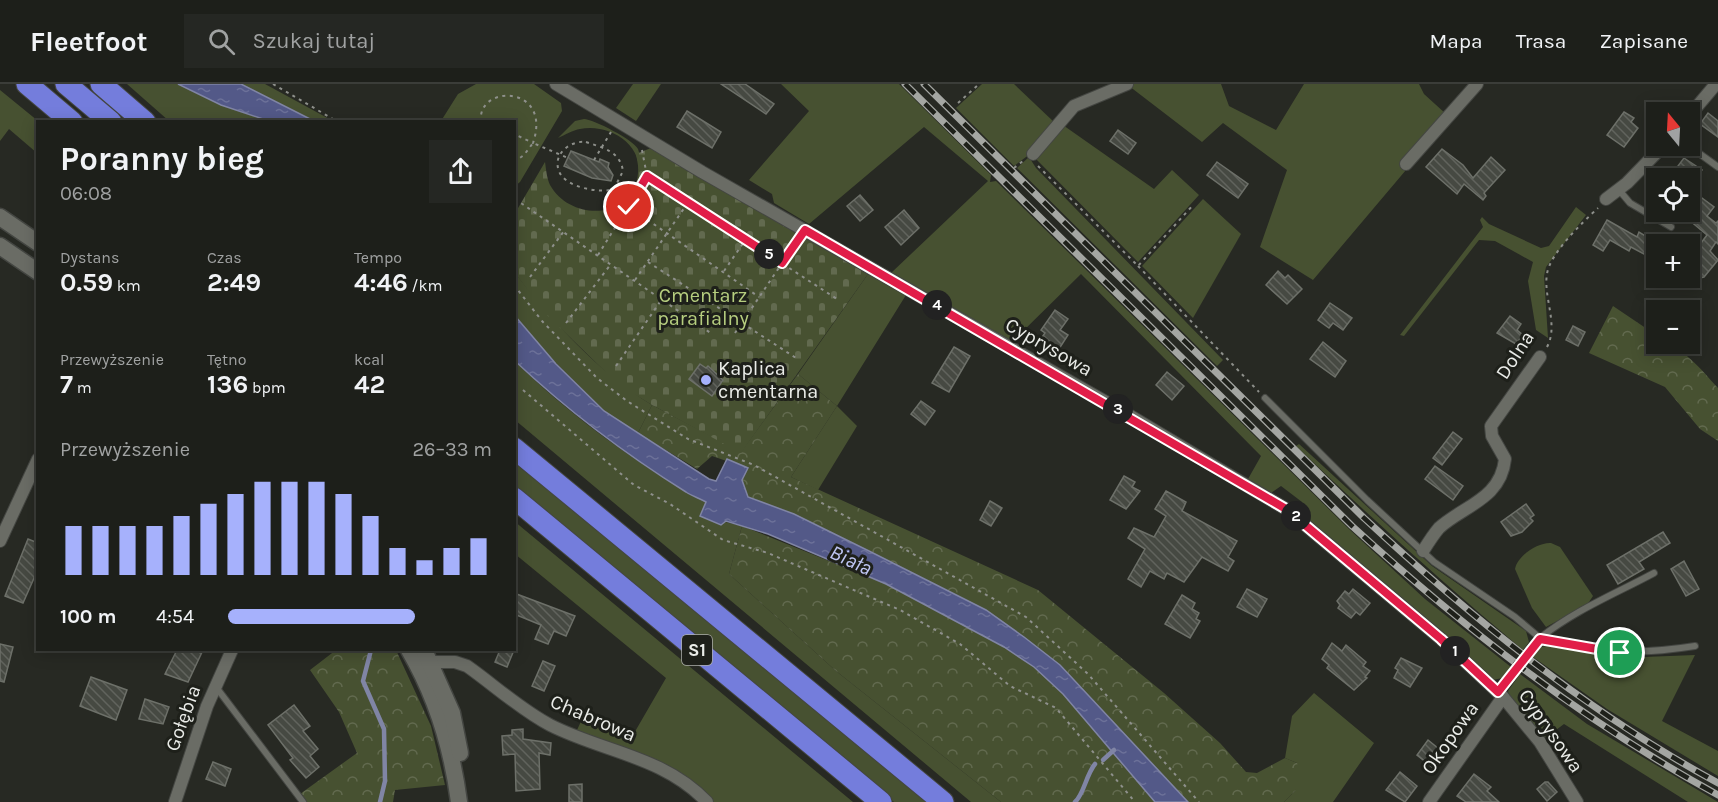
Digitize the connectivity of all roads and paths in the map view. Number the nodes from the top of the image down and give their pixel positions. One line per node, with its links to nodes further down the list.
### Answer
1 (27, 84): 14 (highway)
2 (66, 84): 15 (highway)
3 (101, 84): 16 (highway)
4 (273, 84): 17 (path)
5 (556, 84): 19 (street, Cyprysowa)
6 (979, 84): 12 (path)
7 (1127, 84): 24 (street)
8 (1477, 84): 31 (street)
9 (1716, 84): 13 (street)
10 (486, 96): 18 (path)
11 (530, 98): 22 (path)
12 (958, 103)
13 (1700, 103)
14 (70, 120)
15 (109, 120)
16 (143, 120)
17 (335, 120)
18 (481, 120)
19 (617, 122): 21 (street, Cyprysowa); 23 (path)
20 (516, 135): 22 (path)
21 (646, 139): 33 (path); 43 (street, Cyprysowa)
22 (532, 143): 26 (path); 30 (path)
23 (599, 147): 26 (path); 26 (path); 29 (path)
24 (1033, 154): 52 (path)
25 (1700, 154): 32 (lane)
26 (561, 155): 28 (path)
27 (1653, 156): 34 (street)
28 (568, 158)
29 (594, 160)
30 (516, 161)
31 (1406, 164)
32 (1718, 167)
33 (647, 176): 37 (path); 39 (path)
34 (1619, 190): 35 (street); 41 (lane)
35 (1606, 199): 65 (path, Dolna)
36 (516, 200): 42 (path)
37 (689, 201): 44 (path); 45 (path)
38 (1194, 204): 52 (path)
39 (629, 207): 44 (path); 48 (path)
40 (0, 217): 46 (main road)
41 (1671, 227)
42 (564, 231): 48 (path); 55 (path)
43 (803, 233): 50 (path); 81 (street, Cyprysowa)
44 (667, 234): 49 (path); 54 (path)
45 (746, 239): 50 (path); 54 (path)
46 (36, 242)
47 (0, 246): 53 (main road)
48 (598, 255): 51 (path)
49 (648, 262): 56 (path); 62 (path)
50 (782, 263): 58 (path); 60 (path)
51 (611, 264): 56 (path); 61 (path)
52 (1138, 266): 69 (path)
53 (36, 271)
54 (723, 272): 58 (path)
55 (530, 277)
56 (635, 280): 59 (path)
57 (516, 288): 90 (path)
58 (759, 297): 62 (path)
59 (662, 299): 64 (path); 67 (path)
60 (837, 299)
61 (566, 323)
62 (742, 323): 63 (path); 66 (path)
63 (735, 333)
64 (712, 334)
65 (1540, 357): 74 (street, Dolna)
66 (796, 358)
67 (616, 366)
68 (523, 390): 89 (path)
69 (1265, 398): 74 (lane)
70 (516, 450): 88 (highway, S1)
71 (36, 463): 73 (street)
72 (516, 500): 87 (highway, S1)
73 (0, 542)
74 (1423, 551): 76 (lane)
75 (1654, 573): 76 (lane)
76 (1540, 639): 77 (lane); 81 (lane)
77 (1695, 646)
78 (232, 651): 80 (street, Gołębia)
79 (420, 655): 84 (main road); 85 (main road); 86 (street, Chabrowa)
80 (215, 687): 82 (street, Gołębia); 83 (lane)
81 (1501, 694): 91 (street, Okopowa); 92 (street, Cyprysowa)
82 (174, 802)
83 (303, 802)
84 (459, 802)
85 (465, 802)
86 (707, 802)
87 (880, 802)
88 (943, 802)
89 (1135, 802)
90 (1199, 802)
91 (1429, 802)
92 (1576, 802)

